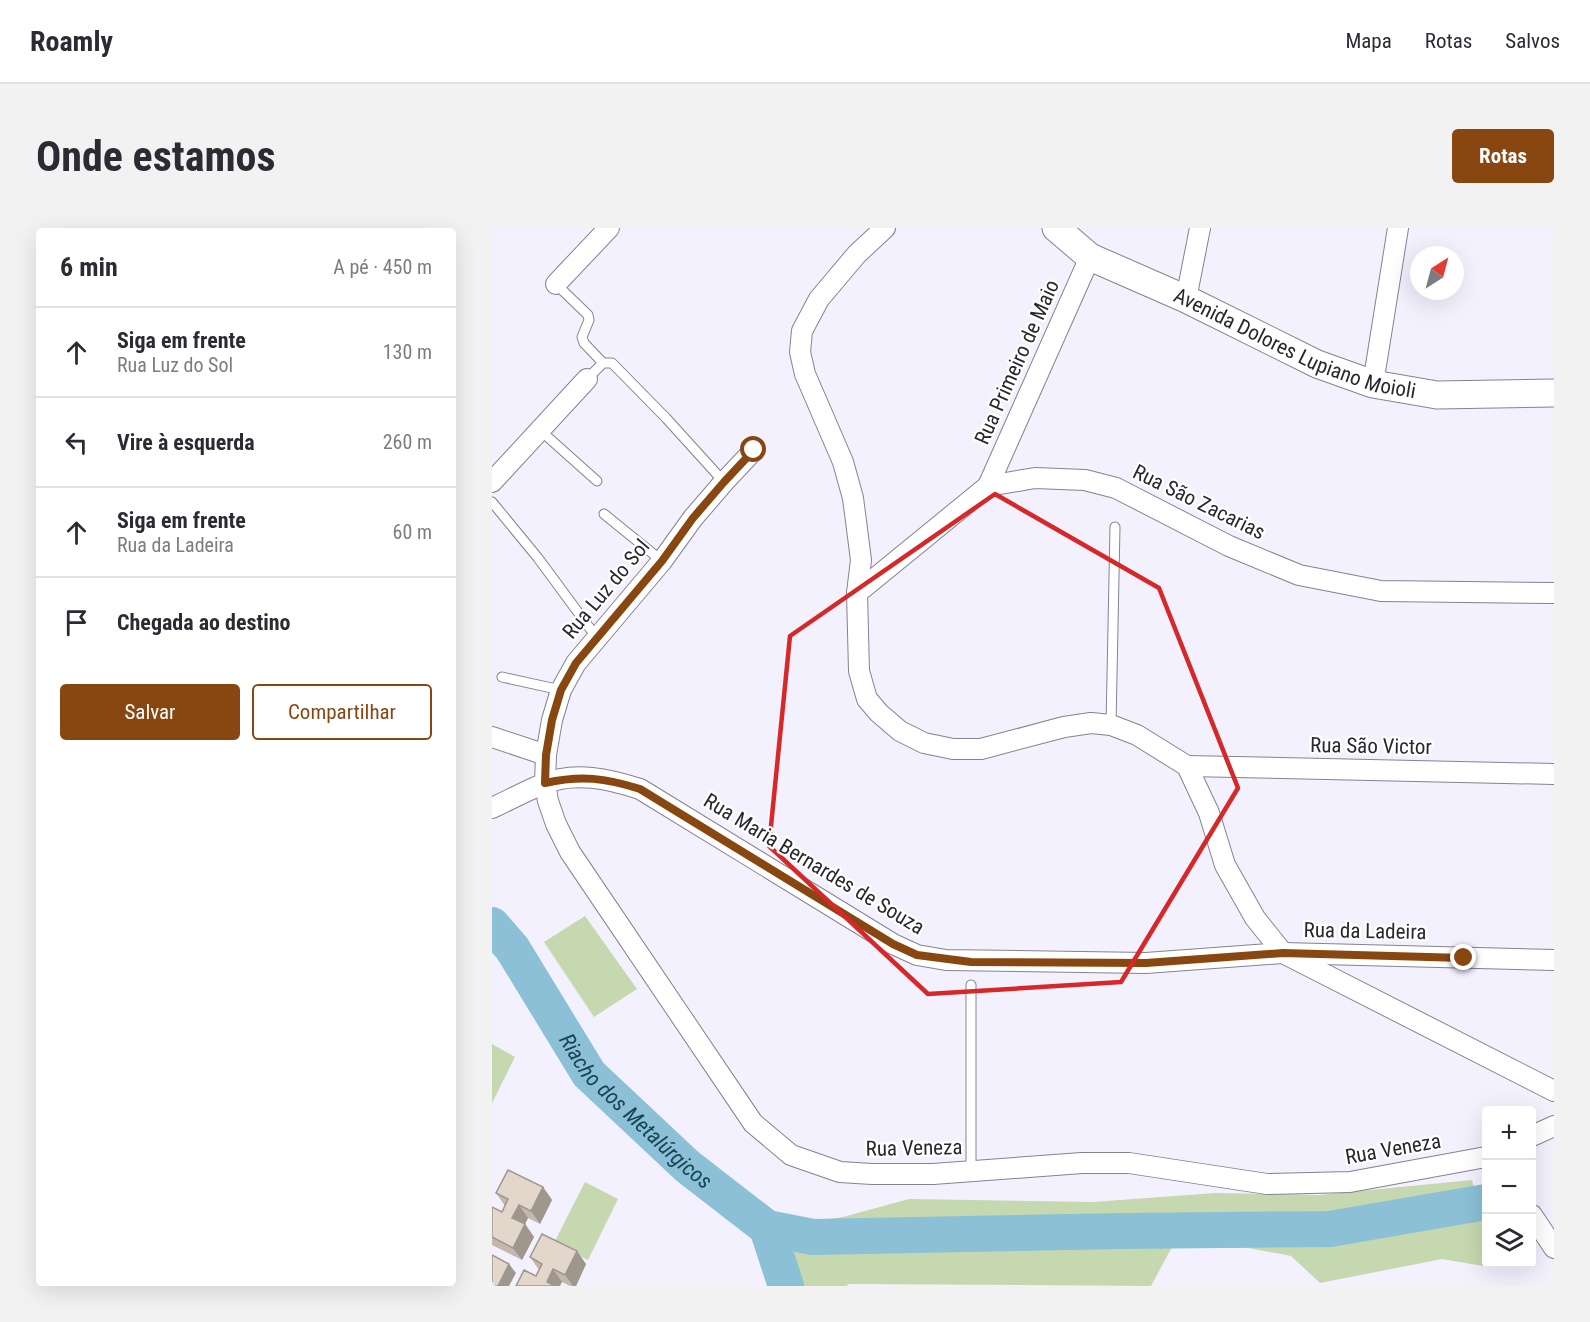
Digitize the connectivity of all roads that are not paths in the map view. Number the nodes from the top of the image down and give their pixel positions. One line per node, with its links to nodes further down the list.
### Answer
1 (609, 228): 7 (street)
2 (885, 228): 24 (street)
3 (1056, 228): 6 (main road, Avenida Dolores Lupiano Moioli)
4 (1200, 228): 8 (street)
5 (1398, 228): 11 (street)
6 (1090, 256): 8 (main road, Avenida Dolores Lupiano Moioli); 18 (street, Rua Primeiro de Maio)
7 (556, 284): 9 (lane)
8 (1186, 299): 11 (main road, Avenida Dolores Lupiano Moioli)
9 (603, 363): 10 (lane); 17 (lane)
10 (587, 379): 13 (street)
11 (1373, 384): 12 (main road, Avenida Dolores Lupiano Moioli)
12 (1554, 393)
13 (541, 431): 15 (lane); 16 (street)
14 (754, 450): 17 (street, Rua Luz do Sol)
15 (597, 481)
16 (492, 482)
17 (724, 482): 22 (street, Rua Luz do Sol)
18 (988, 486): 23 (street, Rua São Zacarias); 24 (street, Rua São Zacarias)
19 (492, 502): 25 (lane)
20 (604, 514): 22 (lane)
21 (1115, 527): 28 (lane)
22 (662, 561): 25 (street, Rua Luz do Sol)
23 (1554, 592)
24 (857, 593): 28 (street)
25 (598, 638): 27 (street, Rua Luz do Sol)
26 (502, 677): 27 (lane)
27 (561, 690): 30 (street, Rua Luz do Sol)
28 (1111, 725): 31 (street)
29 (492, 737): 30 (street)
30 (546, 755): 33 (street, Rua Luz do Sol)
31 (1187, 766): 32 (street, Rua São Victor); 35 (street)
32 (1554, 774)
33 (545, 783): 34 (street, Rua Maria Bernardes de Souza); 35 (street, Rua Maria Bernardes de Souza); 42 (street, Rua Veneza)
34 (492, 808)
35 (1283, 953): 36 (street, Rua da Ladeira); 38 (street)
36 (1554, 960)
37 (971, 985): 42 (lane)
38 (1554, 1091)
39 (1554, 1126): 40 (street)
40 (1536, 1134)
41 (1482, 1158): 42 (street, Rua Veneza)
42 (970, 1172)
43 (1536, 1221): 44 (street)
44 (1554, 1248)

